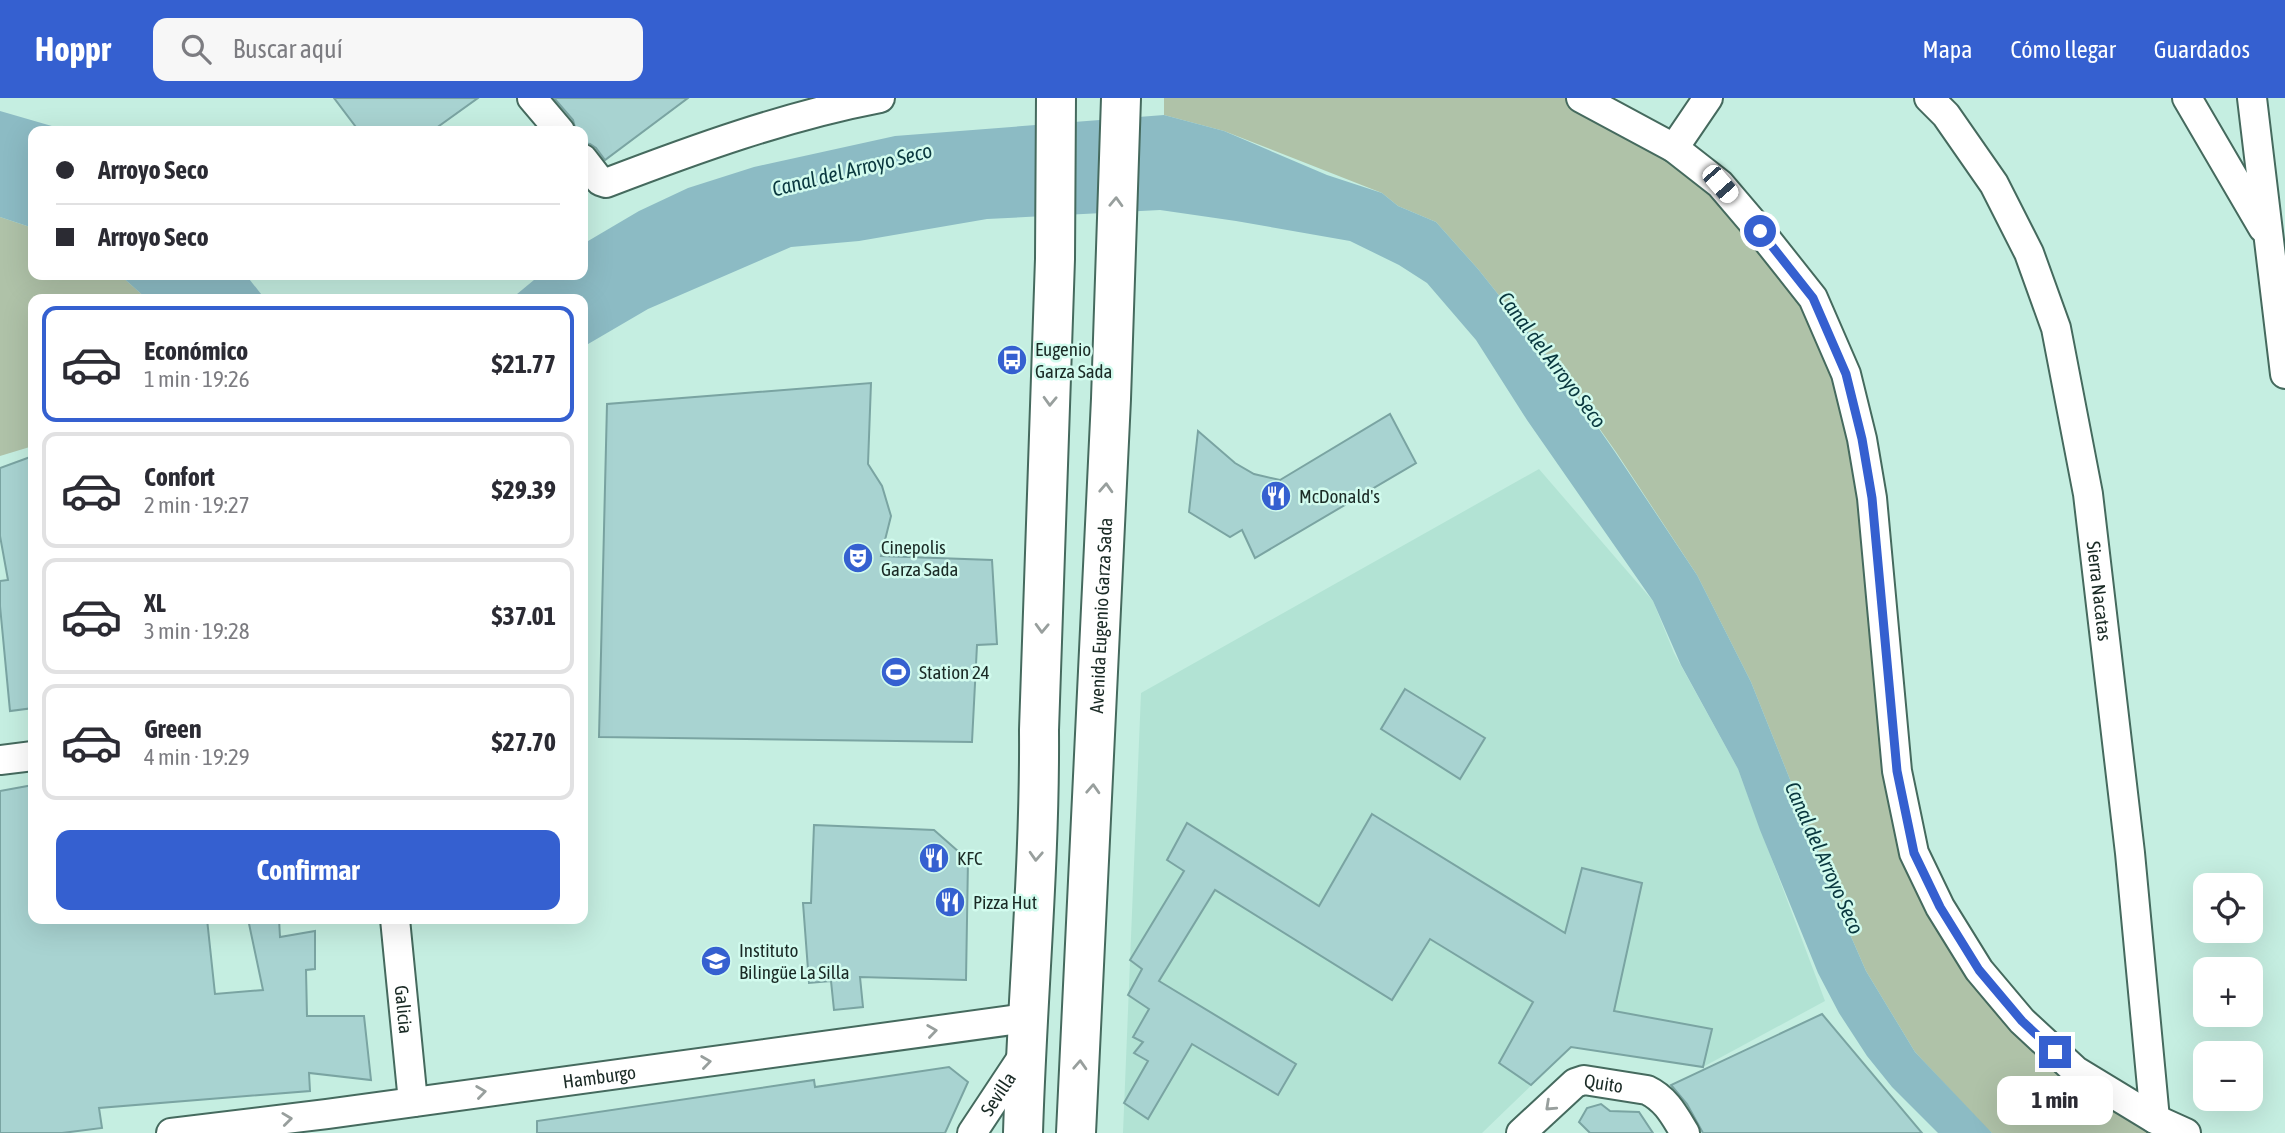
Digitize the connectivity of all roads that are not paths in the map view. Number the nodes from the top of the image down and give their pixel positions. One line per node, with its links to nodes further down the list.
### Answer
1 (532, 98): 10 (street)
2 (880, 98): 12 (street)
3 (1056, 98): 18 (highway, one-way to 18)
4 (1581, 98): 11 (street)
5 (1708, 98): 11 (street)
6 (1929, 98): 20 (street, Sierra Nacatas)
7 (2187, 98): 13 (street)
8 (2252, 98): 13 (street)
9 (1121, 99): 25 (highway, Avenida Eugenio Garza Sada, one-way to 9)
10 (556, 126)
11 (1674, 148): 20 (street)
12 (588, 165)
13 (2269, 239): 14 (street)
14 (2285, 374)
15 (28, 756): 16 (street)
16 (0, 760)
17 (395, 924): 19 (street, Galicia)
18 (1026, 1035): 19 (street, Hamburgo, one-way to 18); 23 (street, Sevilla); 24 (highway)
19 (413, 1102): 21 (street, Hamburgo)
20 (2155, 1119): 28 (street)
21 (328, 1124): 22 (street, Hamburgo, one-way to 21)
22 (171, 1133)
23 (972, 1133)
24 (1023, 1133)
25 (1076, 1133)
26 (1521, 1133): 27 (street, Quito, one-way to 26)
27 (1685, 1133)
28 (2186, 1133)

